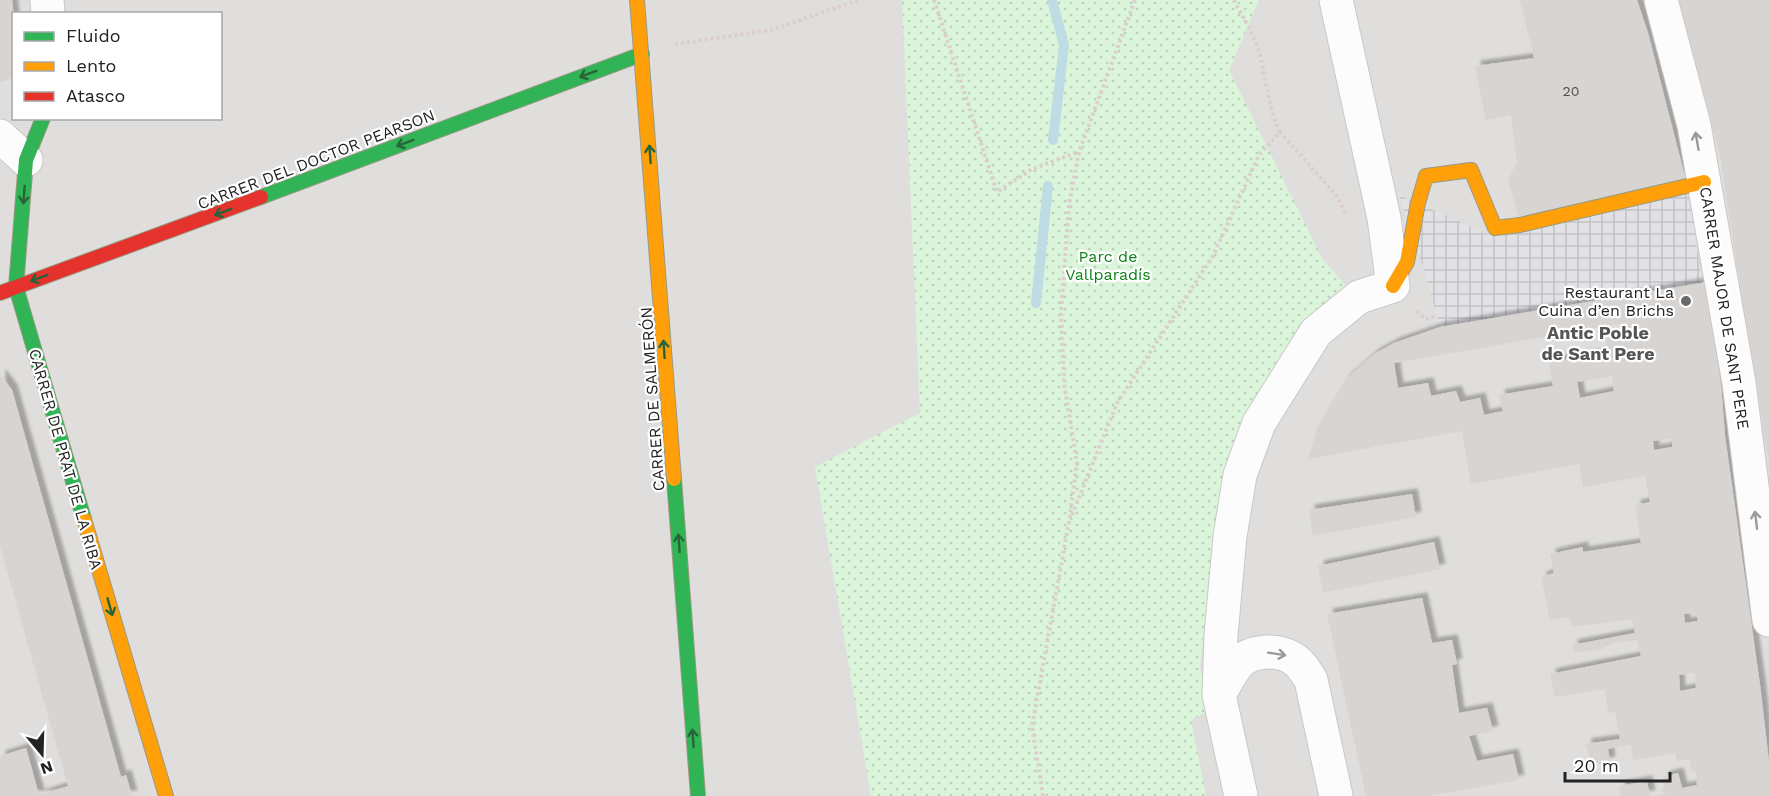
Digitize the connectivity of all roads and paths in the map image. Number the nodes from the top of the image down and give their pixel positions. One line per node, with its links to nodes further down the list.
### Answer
1 (637, 0): 9 (street, CARRER DE SALMERÓN)
2 (859, 0): 8 (path)
3 (934, 0): 13 (path)
4 (1135, 0): 13 (path)
5 (1234, 0): 11 (path)
6 (1336, 0): 17 (street)
7 (1661, 0): 15 (street, CARRER MAJOR DE SANT PERE, one-way to 7)
8 (674, 44)
9 (642, 54): 18 (street, CARRER DEL DOCTOR PEARSON, one-way to 18); 25 (street, CARRER DE SALMERÓN, one-way to 9)
10 (42, 120): 14 (street, CARRER DE PRAT DE LA RIBA)
11 (1280, 132): 16 (path); 21 (path)
12 (0, 136): 14 (street)
13 (1079, 152): 21 (path)
14 (26, 160): 18 (street, CARRER DE PRAT DE LA RIBA, one-way to 18)
15 (1704, 182): 17 (street); 22 (street, CARRER MAJOR DE SANT PERE, one-way to 15)
16 (1347, 215)
17 (1393, 286): 20 (path); 23 (street)
18 (16, 287): 19 (street, CARRER DEL DOCTOR PEARSON); 24 (street, CARRER DE PRAT DE LA RIBA, one-way to 24)
19 (0, 293)
20 (1437, 316)
21 (1069, 522): 26 (path)
22 (1769, 620)
23 (1219, 695): 27 (street); 28 (street, one-way to 28)
24 (166, 796)
25 (698, 796)
26 (1043, 796)
27 (1241, 796)
28 (1336, 796)

